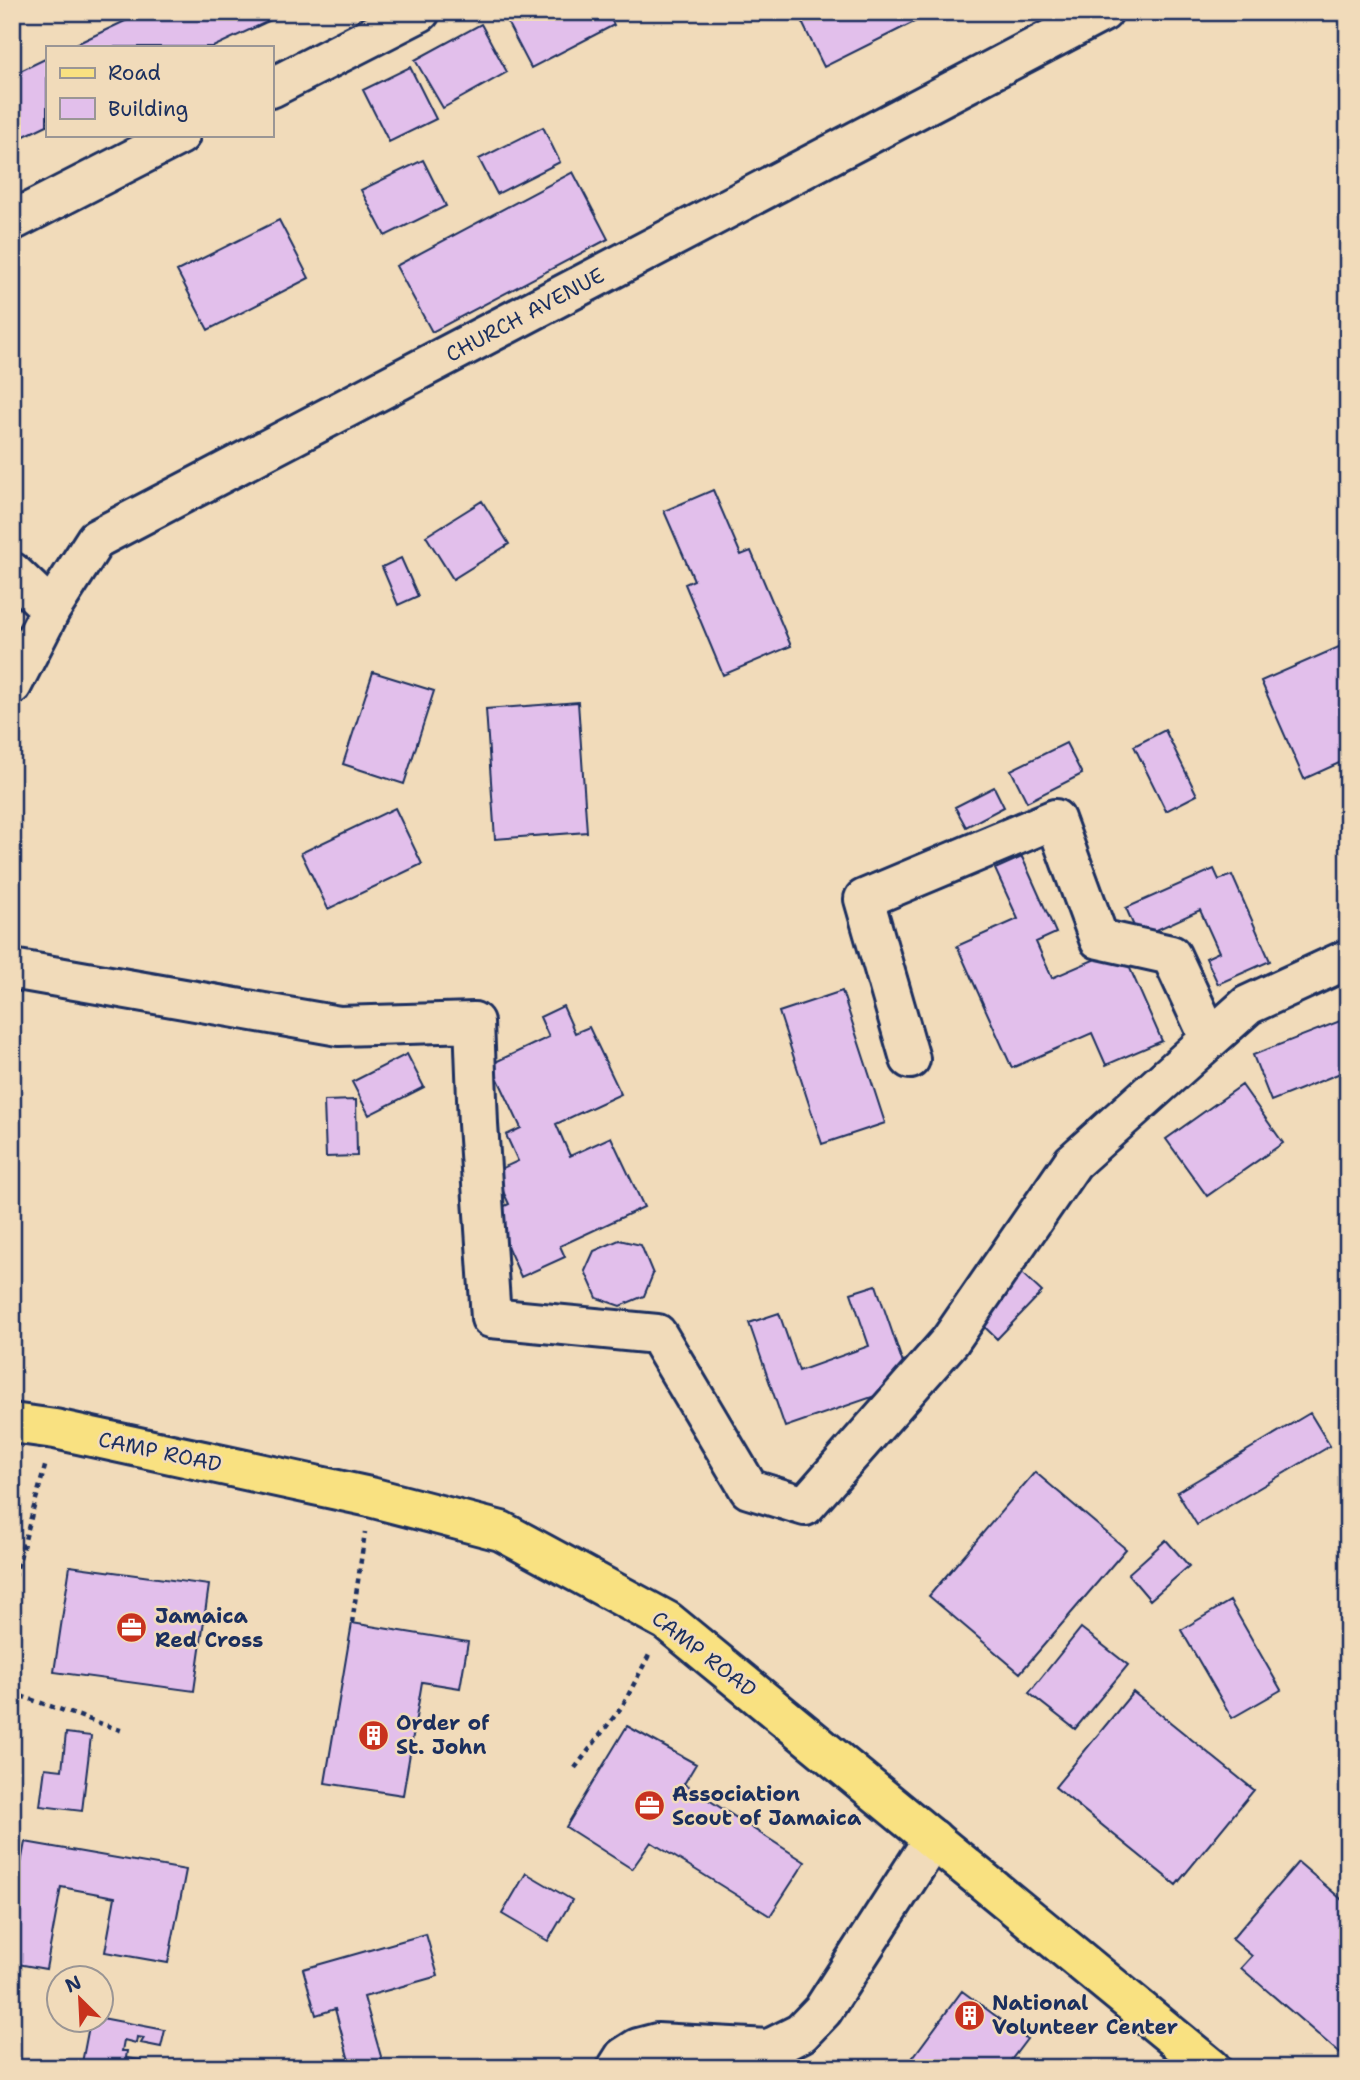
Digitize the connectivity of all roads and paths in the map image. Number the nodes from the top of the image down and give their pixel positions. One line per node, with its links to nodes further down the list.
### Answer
1 (420, 12): 3 (street)
2 (1103, 12): 7 (street, CHURCH AVENUE)
3 (273, 87)
4 (178, 136): 5 (street)
5 (12, 221)
6 (12, 572): 7 (street)
7 (51, 609): 8 (street, CHURCH AVENUE)
8 (12, 685)
9 (1348, 959): 11 (street)
10 (12, 969): 11 (street)
11 (1210, 1040): 12 (street)
12 (909, 1059)
13 (12, 1423): 14 (main road, CAMP ROAD)
14 (55, 1429): 15 (main road, CAMP ROAD); 16 (path)
15 (370, 1497): 17 (main road, CAMP ROAD); 18 (path)
16 (12, 1587)
17 (667, 1620): 21 (path); 22 (main road, CAMP ROAD)
18 (352, 1623)
19 (12, 1693): 20 (path)
20 (123, 1731)
21 (575, 1768)
22 (933, 1839): 23 (street); 24 (main road, CAMP ROAD)
23 (617, 2068)
24 (1211, 2068)

